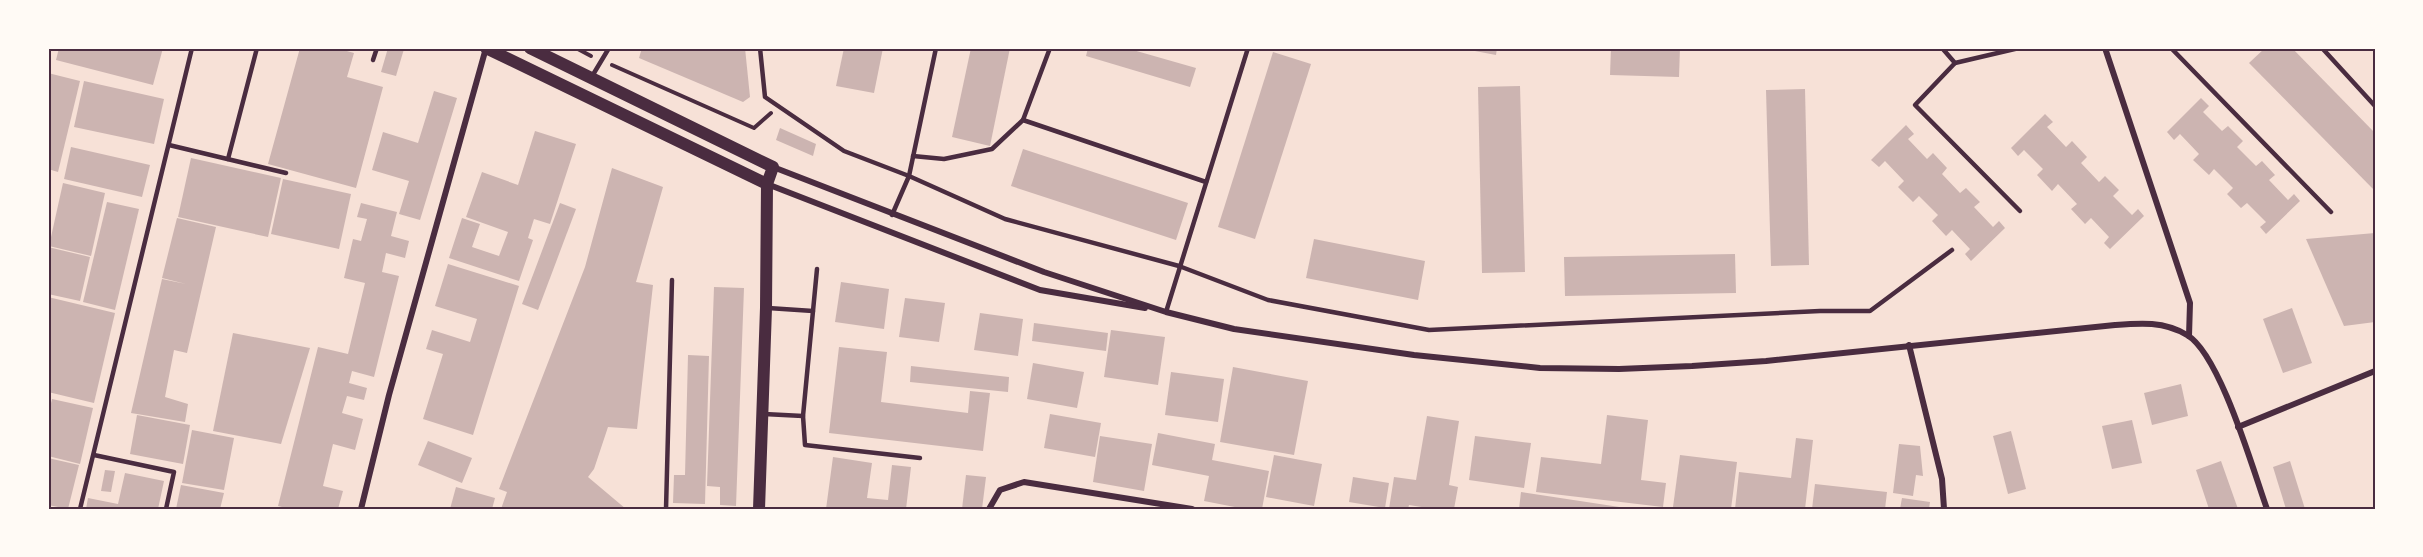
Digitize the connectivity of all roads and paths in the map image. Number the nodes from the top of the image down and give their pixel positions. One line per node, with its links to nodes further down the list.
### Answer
1 (192, 48): 24 (lane)
2 (257, 48): 26 (lane)
3 (377, 48): 17 (lane)
4 (486, 48): 31 (main road); 52 (street)
5 (530, 48): 20 (main road)
6 (576, 48): 18 (path)
7 (609, 48): 18 (lane)
8 (760, 48): 21 (lane)
9 (936, 48): 25 (lane)
10 (1050, 48): 23 (lane)
11 (1248, 48): 30 (lane)
12 (1942, 48): 19 (lane)
13 (2019, 48): 19 (lane)
14 (2105, 48): 42 (street)
15 (2171, 48): 33 (lane)
16 (2322, 48): 22 (lane)
17 (373, 60)
18 (602, 61): 20 (lane); 21 (path)
19 (1955, 63): 32 (lane)
20 (591, 78): 27 (main road)
21 (778, 106): 29 (lane)
22 (2375, 106)
23 (1023, 120): 25 (lane); 30 (lane)
24 (169, 145): 26 (lane); 48 (lane)
25 (914, 156): 29 (lane)
26 (228, 159): 28 (lane)
27 (774, 167): 31 (main road); 34 (street)
28 (286, 173)
29 (909, 176): 34 (lane); 36 (lane)
30 (1206, 183): 36 (lane)
31 (767, 184): 39 (main road); 41 (street)
32 (2020, 211)
33 (2331, 212)
34 (892, 215): 41 (street)
35 (1952, 250): 36 (lane)
36 (1179, 266): 41 (lane)
37 (817, 268): 40 (lane)
38 (672, 280): 53 (lane)
39 (766, 308): 40 (lane); 45 (main road)
40 (813, 311): 46 (lane)
41 (1166, 312): 43 (street)
42 (2189, 336): 43 (street); 47 (street)
43 (1909, 345): 57 (street)
44 (2375, 371): 47 (street)
45 (762, 414): 46 (lane); 54 (main road)
46 (803, 416): 49 (lane)
47 (2238, 427): 58 (street)
48 (94, 455): 50 (lane); 51 (lane)
49 (920, 458)
50 (81, 509)
51 (166, 509)
52 (360, 509)
53 (666, 509)
54 (759, 509)
55 (989, 509): 56 (street)
56 (1192, 509)
57 (1944, 509)
58 (2267, 509)

